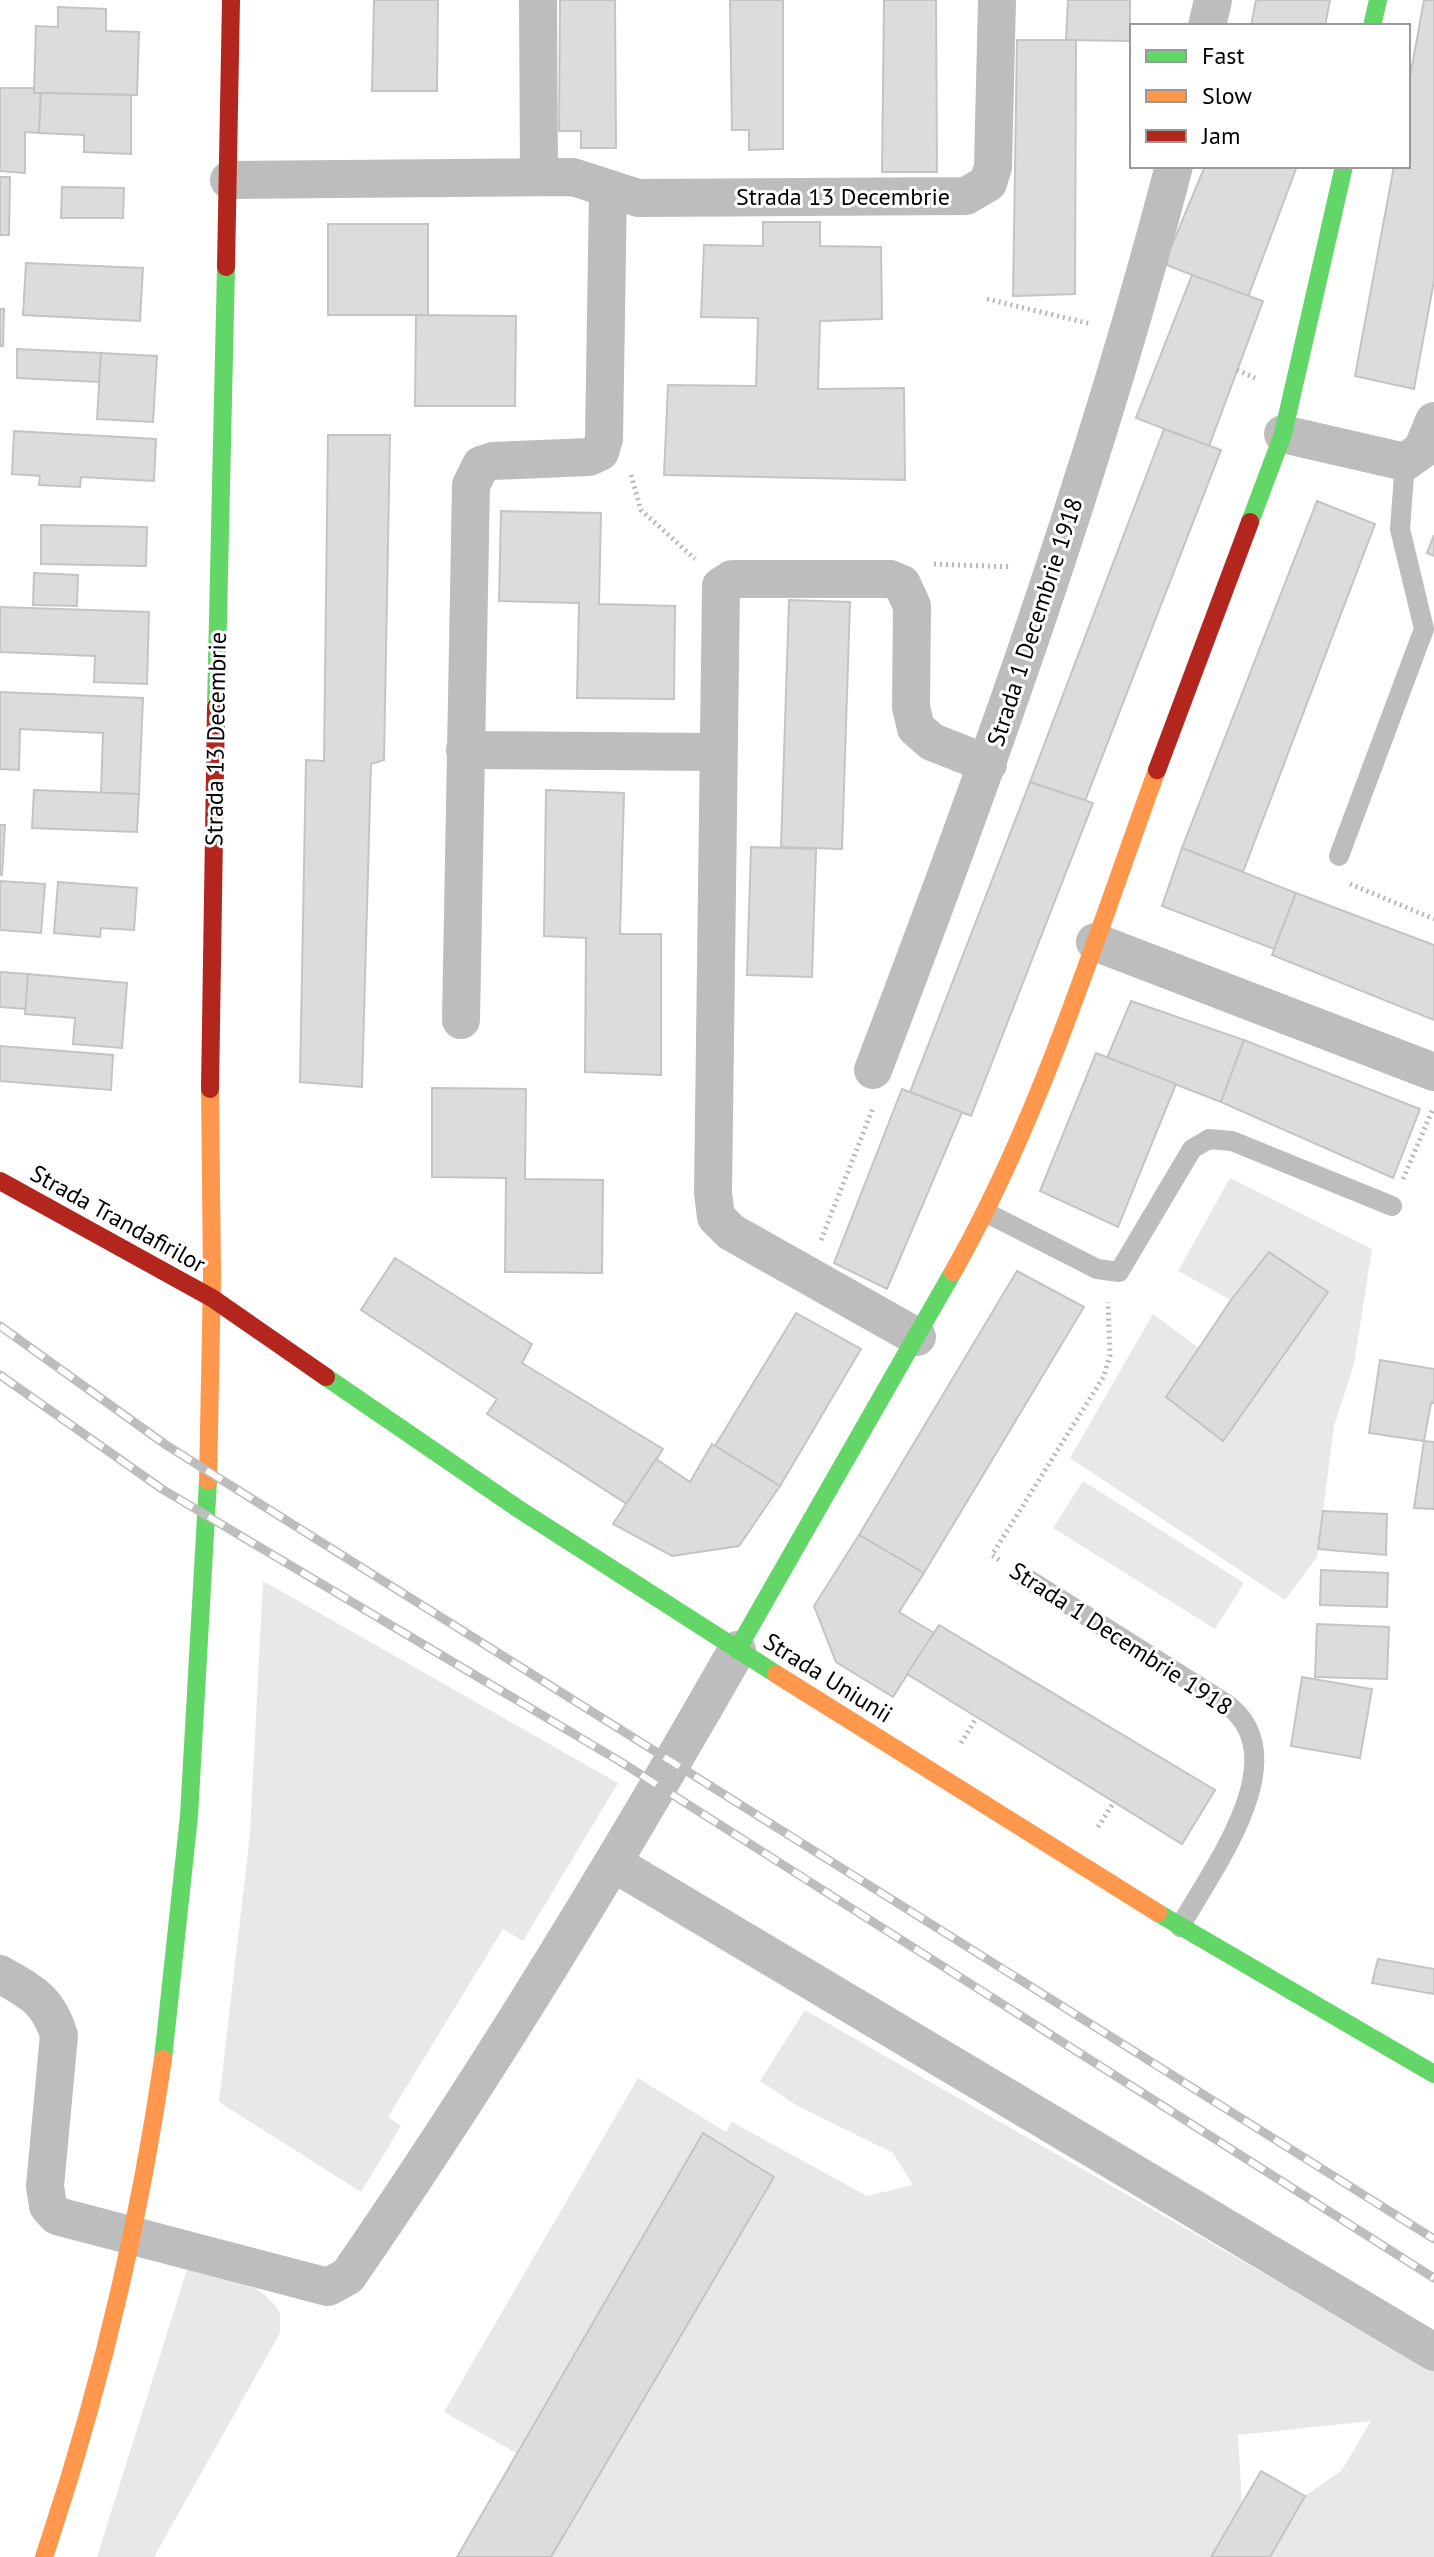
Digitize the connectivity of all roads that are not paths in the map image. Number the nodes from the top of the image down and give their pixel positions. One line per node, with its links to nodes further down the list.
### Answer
1 (231, 0): 11 (main road, Strada 13 Decembrie)
2 (538, 0): 10 (street)
3 (997, 0): 12 (street, Strada 13 Decembrie)
4 (1213, 0): 6 (street)
5 (1378, 0): 7 (main road)
6 (1207, 24)
7 (1372, 24)
8 (1173, 168): 18 (street, Strada 1 Decembrie 1918)
9 (1344, 168): 14 (main road)
10 (539, 176): 11 (street, Strada 13 Decembrie); 12 (street, Strada 13 Decembrie)
11 (229, 180): 27 (main road, Strada 13 Decembrie)
12 (608, 190): 16 (street)
13 (1433, 429): 15 (street)
14 (1283, 434): 15 (street); 20 (main road)
15 (1405, 462): 19 (lane)
16 (465, 750): 17 (street); 21 (street)
17 (717, 752): 18 (street); 28 (street)
18 (988, 764): 22 (street, Strada 1 Decembrie 1918)
19 (1339, 856)
20 (1095, 942): 23 (street); 26 (main road)
21 (461, 1020)
22 (873, 1070)
23 (1434, 1072)
24 (0, 1181): 27 (main road, Strada Trandafirilor)
25 (1392, 1206): 26 (lane)
26 (987, 1213): 28 (main road)
27 (212, 1298): 30 (main road, Strada Uniunii); 35 (main road, Strada 13 Decembrie)
28 (917, 1337): 30 (main road)
29 (1023, 1576): 32 (lane, Strada 1 Decembrie 1918)
30 (737, 1650): 31 (street); 32 (main road, Strada Uniunii)
31 (615, 1864): 35 (street); 36 (street)
32 (1180, 1927): 34 (main road, Strada Uniunii)
33 (0, 1974): 35 (street)
34 (1434, 2074)
35 (135, 2237): 37 (main road, Strada 13 Decembrie)
36 (1434, 2352)
37 (44, 2557)

